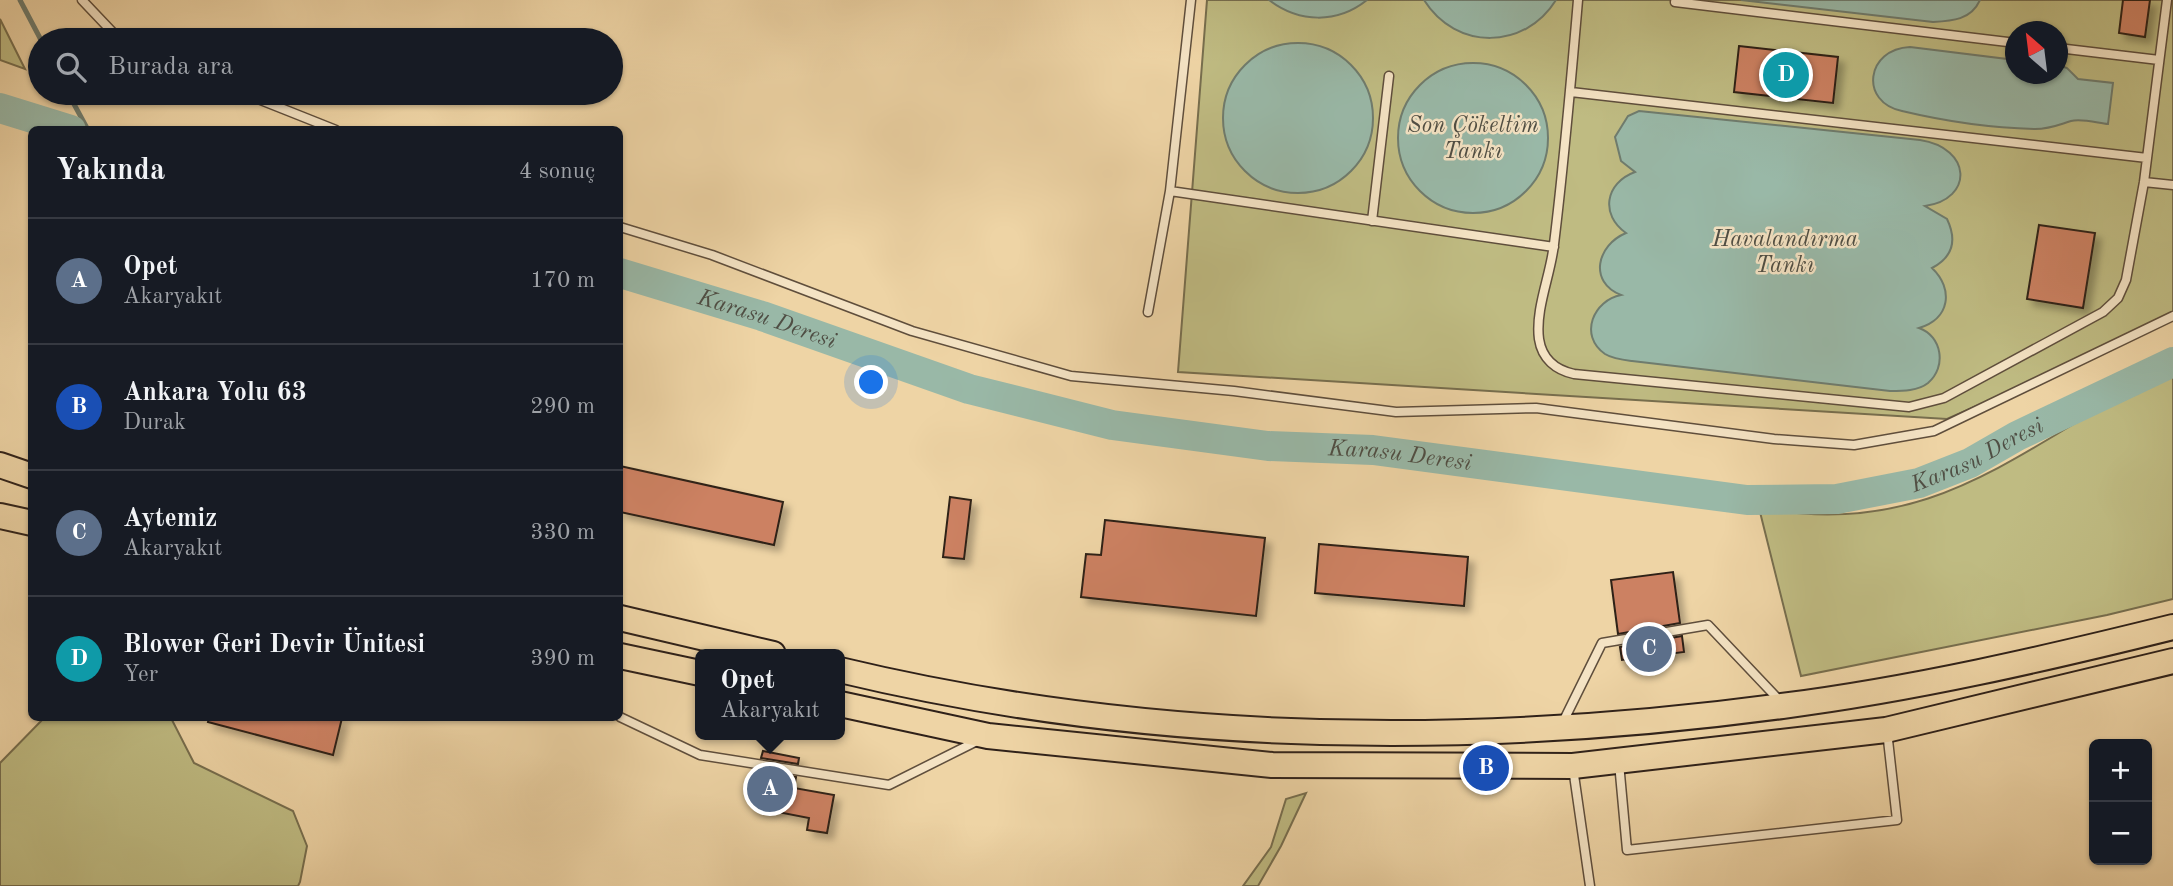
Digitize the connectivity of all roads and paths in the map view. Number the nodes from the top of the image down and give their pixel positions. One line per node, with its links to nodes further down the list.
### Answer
1 (82, 0): 6 (lane)
2 (1191, 0): 17 (lane)
3 (1578, 0): 11 (lane)
4 (2167, 0): 9 (lane)
5 (1675, 2): 7 (lane)
6 (109, 28)
7 (2005, 42)
8 (2068, 49): 9 (lane)
9 (2159, 60): 14 (lane)
10 (1389, 76): 18 (lane)
11 (1571, 92): 14 (lane); 20 (lane)
12 (273, 105): 13 (lane)
13 (326, 126)
14 (2147, 158): 15 (lane)
15 (2144, 182): 16 (lane); 20 (lane)
16 (2173, 185)
17 (1170, 191): 18 (lane); 21 (lane)
18 (1372, 220): 20 (lane)
19 (623, 227): 22 (lane)
20 (1554, 247)
21 (1148, 312)
22 (2173, 316)
23 (0, 465): 25 (highway)
24 (0, 475): 26 (highway)
25 (28, 475)
26 (28, 482)
27 (0, 516): 28 (highway)
28 (28, 522)
29 (623, 619): 32 (highway)
30 (2173, 627): 31 (highway)
31 (2097, 646): 37 (highway); 39 (highway)
32 (752, 649)
33 (623, 657): 36 (highway)
34 (2173, 662): 37 (highway)
35 (845, 671): 41 (highway)
36 (695, 672)
37 (2102, 679): 42 (highway)
38 (845, 705): 43 (highway)
39 (1785, 706): 41 (highway); 41 (lane)
40 (623, 718): 43 (lane)
41 (1560, 729)
42 (1886, 730): 44 (highway); 44 (lane)
43 (988, 736): 45 (highway)
44 (1619, 763): 45 (highway)
45 (1573, 766): 46 (lane)
46 (1590, 886)

